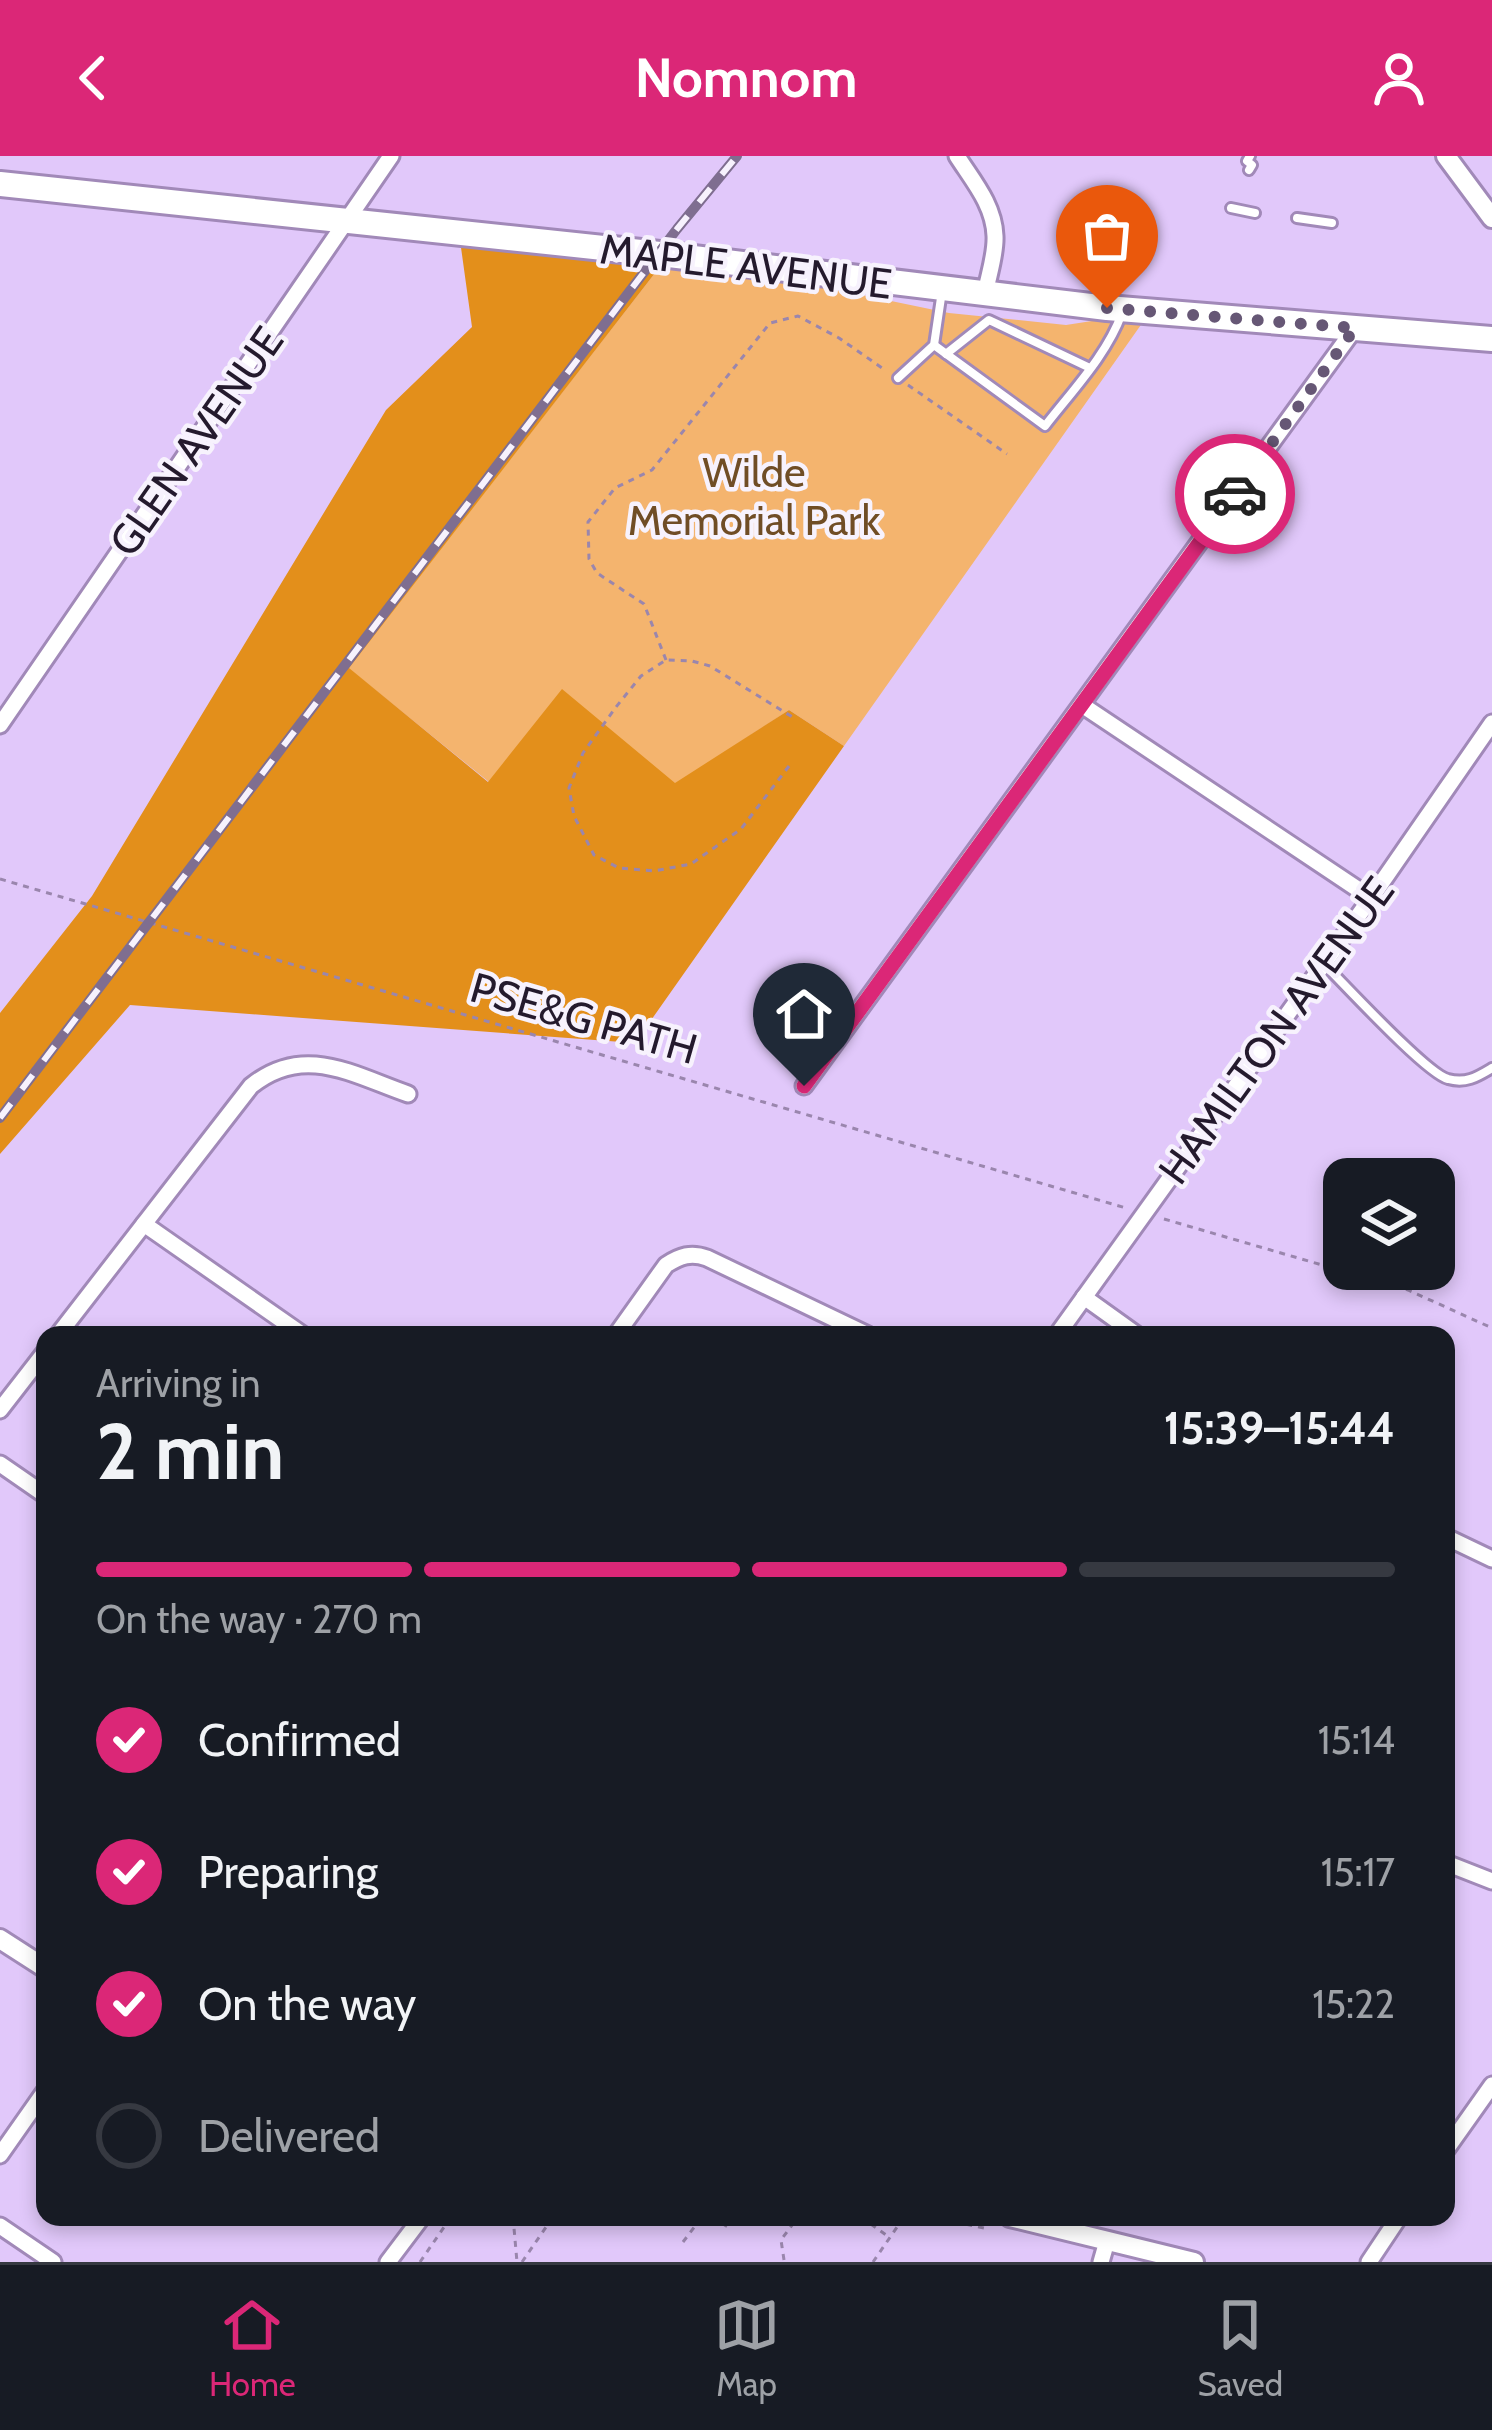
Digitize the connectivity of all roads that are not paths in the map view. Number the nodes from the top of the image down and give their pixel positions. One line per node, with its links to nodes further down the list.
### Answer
1 (391, 156): 11 (street, GLEN AVENUE)
2 (957, 156): 14 (street)
3 (1250, 156): 5 (lane)
4 (1446, 156): 10 (street)
5 (1249, 170)
6 (0, 184): 11 (main road, MAPLE AVENUE)
7 (1231, 208): 8 (lane)
8 (1255, 213)
9 (1297, 218): 12 (lane)
10 (1492, 218)
11 (346, 221): 13 (main road, MAPLE AVENUE); 24 (street, GLEN AVENUE)
12 (1332, 224)
13 (943, 290): 14 (main road, MAPLE AVENUE); 18 (lane)
14 (985, 295): 15 (main road, MAPLE AVENUE)
15 (1123, 309): 16 (main road, MAPLE AVENUE); 20 (lane)
16 (1355, 328): 17 (main road, MAPLE AVENUE); 22 (street)
17 (1492, 339)
18 (934, 345): 19 (lane); 21 (lane)
19 (945, 354): 20 (lane); 20 (lane)
20 (1090, 368)
21 (898, 378)
22 (1082, 705): 25 (street); 28 (street)
23 (1492, 723): 25 (street, HAMILTON AVENUE)
24 (0, 725)
25 (1371, 898): 26 (street, HAMILTON AVENUE)
26 (1324, 964): 27 (lane); 31 (street, HAMILTON AVENUE)
27 (1492, 1068)
28 (804, 1086)
29 (408, 1094): 30 (street)
30 (144, 1224): 32 (street); 33 (street)
31 (1084, 1297): 36 (street, HAMILTON AVENUE); 37 (street)
32 (65, 1326)
33 (290, 1326)
34 (622, 1326): 35 (street)
35 (849, 1326)
36 (1064, 1326)
37 (1124, 1326)
38 (36, 1364): 39 (street)
39 (0, 1410)
40 (0, 1464): 41 (street)
41 (36, 1489)
42 (1455, 1541): 43 (street)
43 (1492, 1559)
44 (1455, 1867): 45 (street)
45 (1492, 1881)
46 (0, 1939): 47 (street)
47 (36, 1961)
48 (1492, 2085): 50 (street)
49 (36, 2104): 51 (street)
50 (1455, 2137)
51 (0, 2155)
52 (0, 2226): 57 (street)
53 (415, 2226): 58 (street)
54 (1046, 2226): 56 (street)
55 (1393, 2226): 61 (street)
56 (1107, 2241): 59 (street); 60 (street)
57 (53, 2262)
58 (388, 2262)
59 (1101, 2262)
60 (1194, 2262)
61 (1370, 2262)

